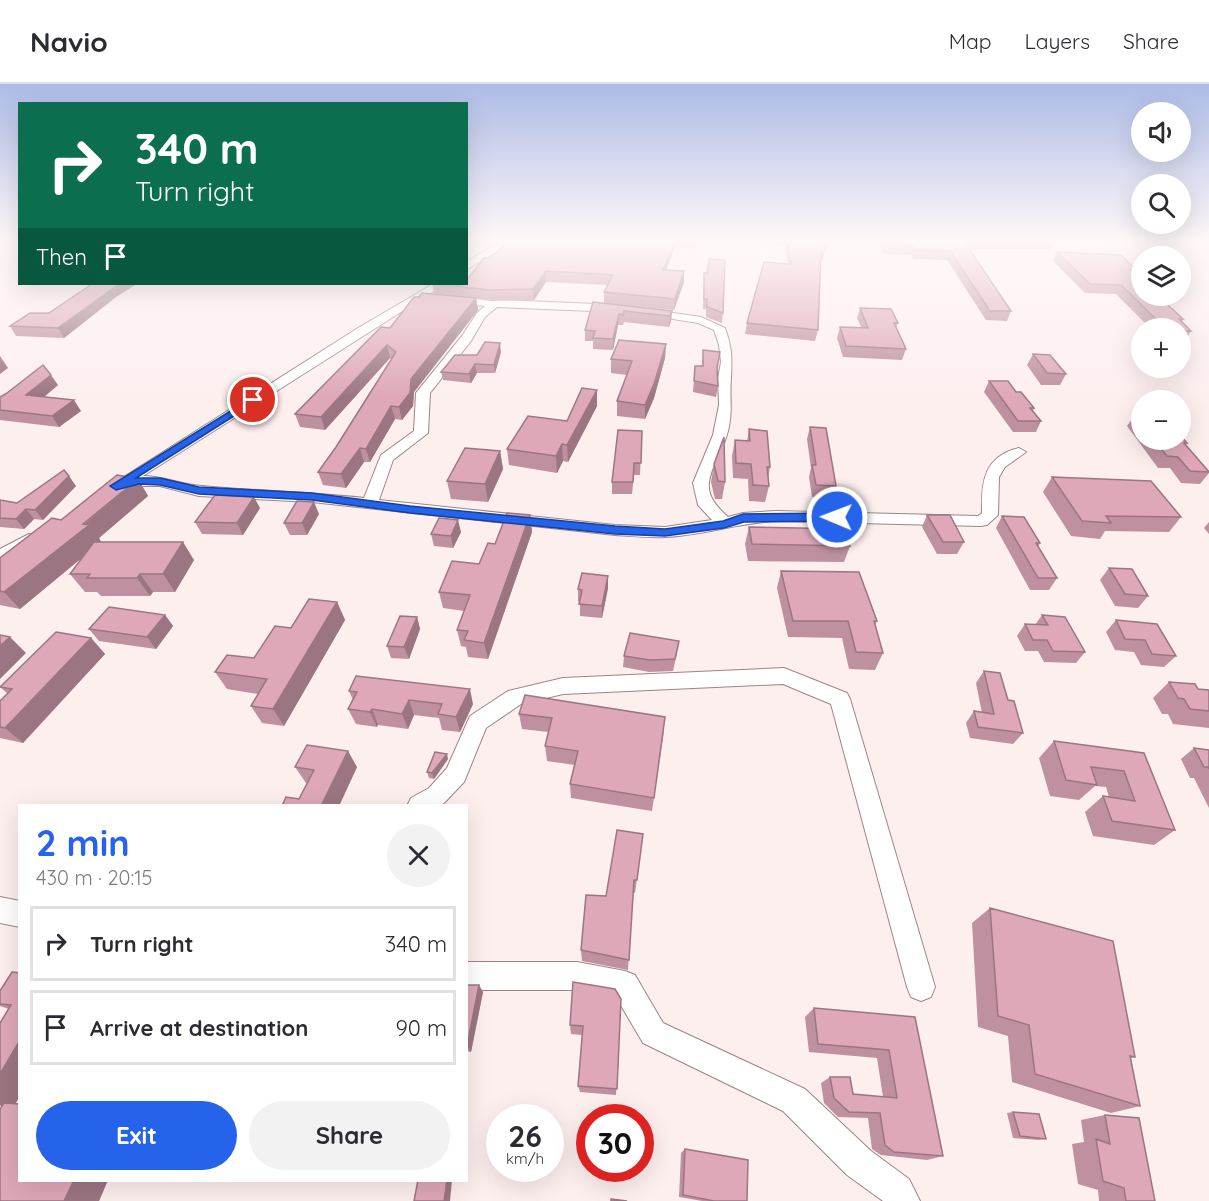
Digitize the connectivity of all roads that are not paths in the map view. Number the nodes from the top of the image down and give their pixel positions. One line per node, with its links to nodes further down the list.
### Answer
1 (427, 292): 2 (street)
2 (417, 298): 3 (street); 5 (street)
3 (492, 306): 5 (street); 6 (street)
4 (1019, 452): 6 (street)
5 (370, 503): 6 (street)
6 (724, 525)
7 (39, 534): 8 (street)
8 (0, 557)
9 (422, 804): 13 (street)
10 (0, 910): 11 (street)
11 (18, 914)
12 (468, 976): 14 (street)
13 (921, 987)
14 (903, 1201)

